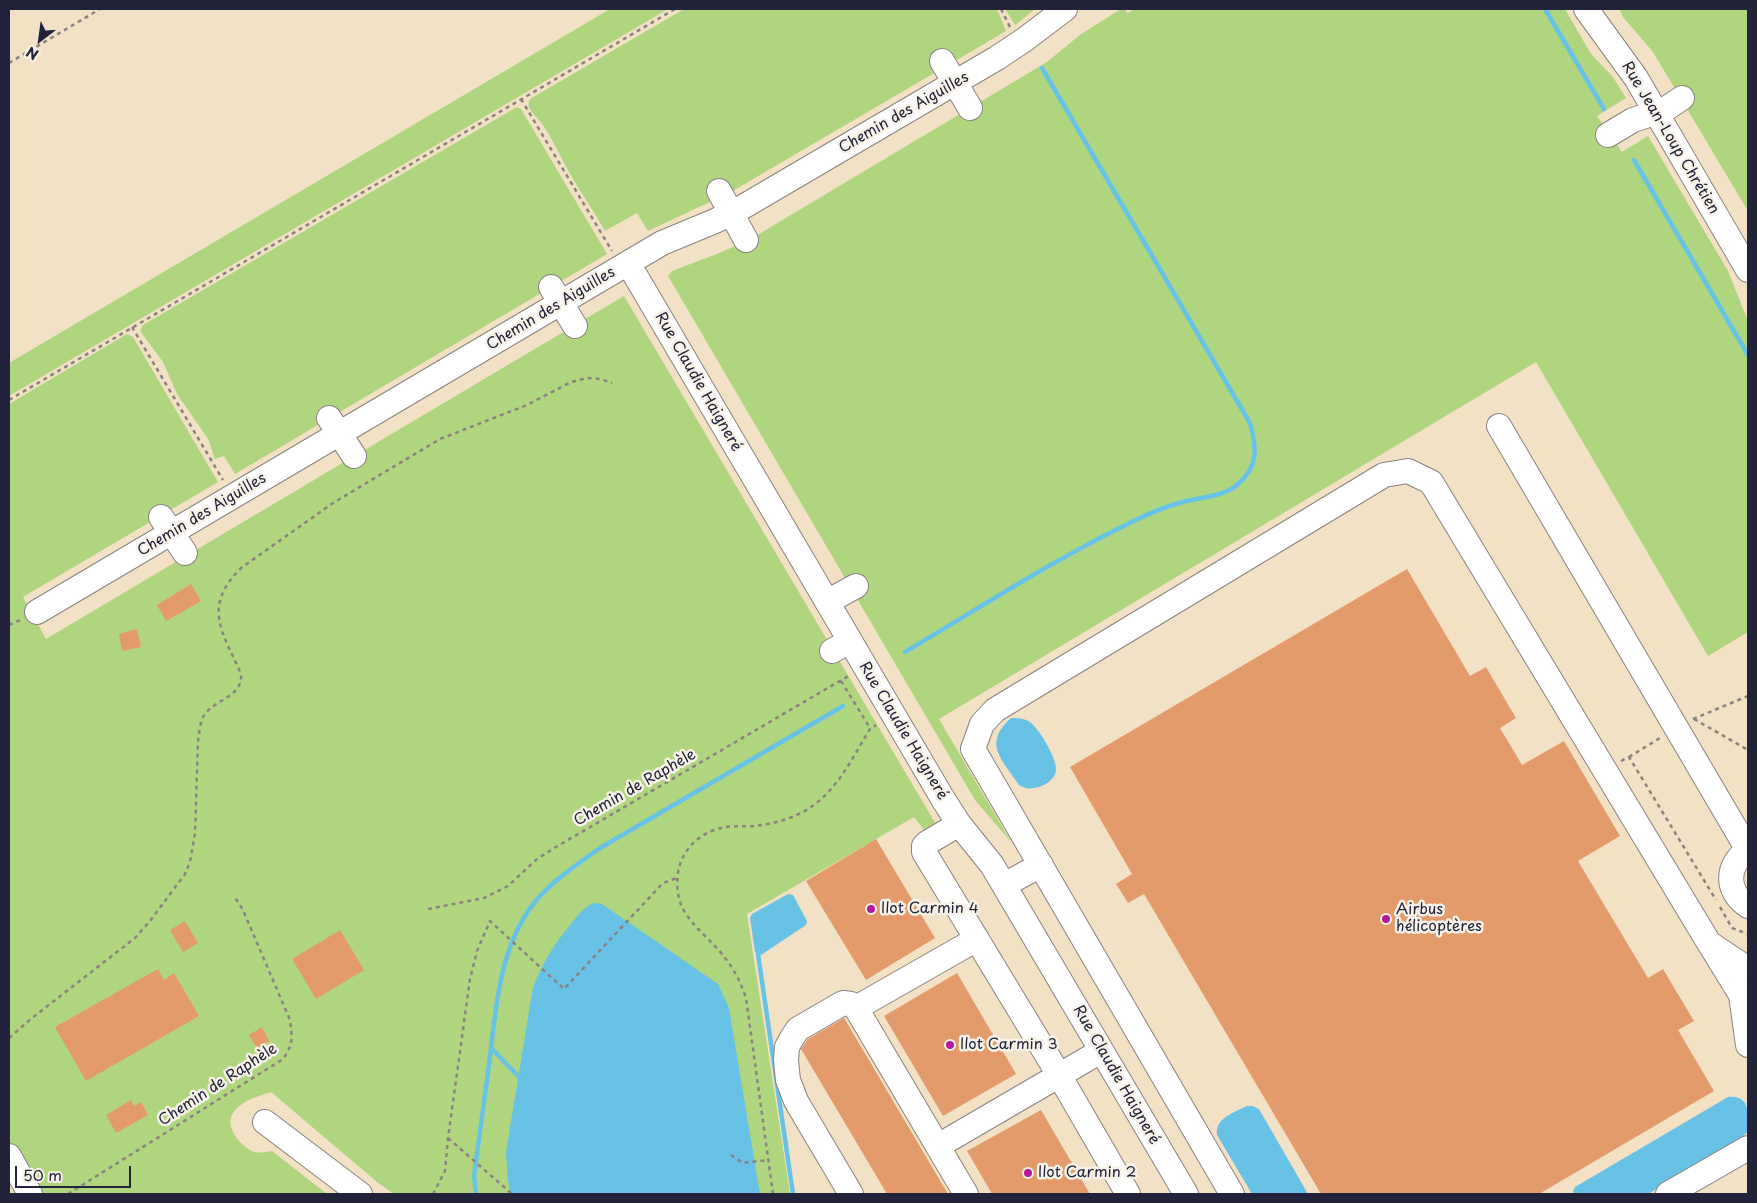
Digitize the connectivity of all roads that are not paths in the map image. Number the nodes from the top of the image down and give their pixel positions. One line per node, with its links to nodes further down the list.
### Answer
1 (1065, 9): 4 (street, Chemin des Aiguilles)
2 (1586, 9): 7 (street, Rue Jean-Loup Chrétien)
3 (942, 61): 4 (street)
4 (955, 83): 6 (street); 10 (street, Chemin des Aiguilles)
5 (1682, 98): 7 (street)
6 (970, 108)
7 (1656, 113): 8 (street); 13 (street, Rue Jean-Loup Chrétien)
8 (1608, 135)
9 (719, 191): 10 (street)
10 (731, 213): 11 (street); 12 (street, Chemin des Aiguilles)
11 (746, 240)
12 (621, 259): 14 (street, Chemin des Aiguilles); 22 (street, Rue Claudie Haigneré)
13 (1748, 270)
14 (556, 295): 15 (street); 16 (street, Chemin des Aiguilles)
15 (575, 326)
16 (334, 426): 18 (street); 19 (street, Chemin des Aiguilles)
17 (1499, 426): 25 (street)
18 (354, 456)
19 (166, 525): 20 (street); 23 (street, Chemin des Aiguilles)
20 (185, 553)
21 (856, 586): 22 (street)
22 (827, 602): 24 (street, Rue Claudie Haigneré)
23 (37, 612)
24 (959, 824): 27 (street, Rue Claudie Haigneré); 29 (street)
25 (1748, 850): 28 (street)
26 (1041, 865): 27 (street); 30 (street); 47 (street)
27 (1004, 885): 35 (street, Rue Claudie Haigneré)
28 (1748, 906)
29 (977, 939): 33 (street); 36 (street)
30 (1709, 944): 31 (street); 32 (street)
31 (1748, 968)
32 (1744, 996): 34 (street)
33 (856, 1008): 38 (street); 43 (street)
34 (1748, 1045)
35 (1101, 1051): 36 (street); 46 (street, Rue Claudie Haigneré)
36 (1059, 1075): 38 (street); 45 (street)
37 (265, 1122): 42 (street)
38 (938, 1146): 44 (street)
39 (1748, 1148): 48 (street)
40 (9, 1156): 41 (street)
41 (30, 1194)
42 (360, 1194)
43 (851, 1194)
44 (966, 1194)
45 (1128, 1194)
46 (1186, 1194)
47 (1232, 1194)
48 (1668, 1194)

